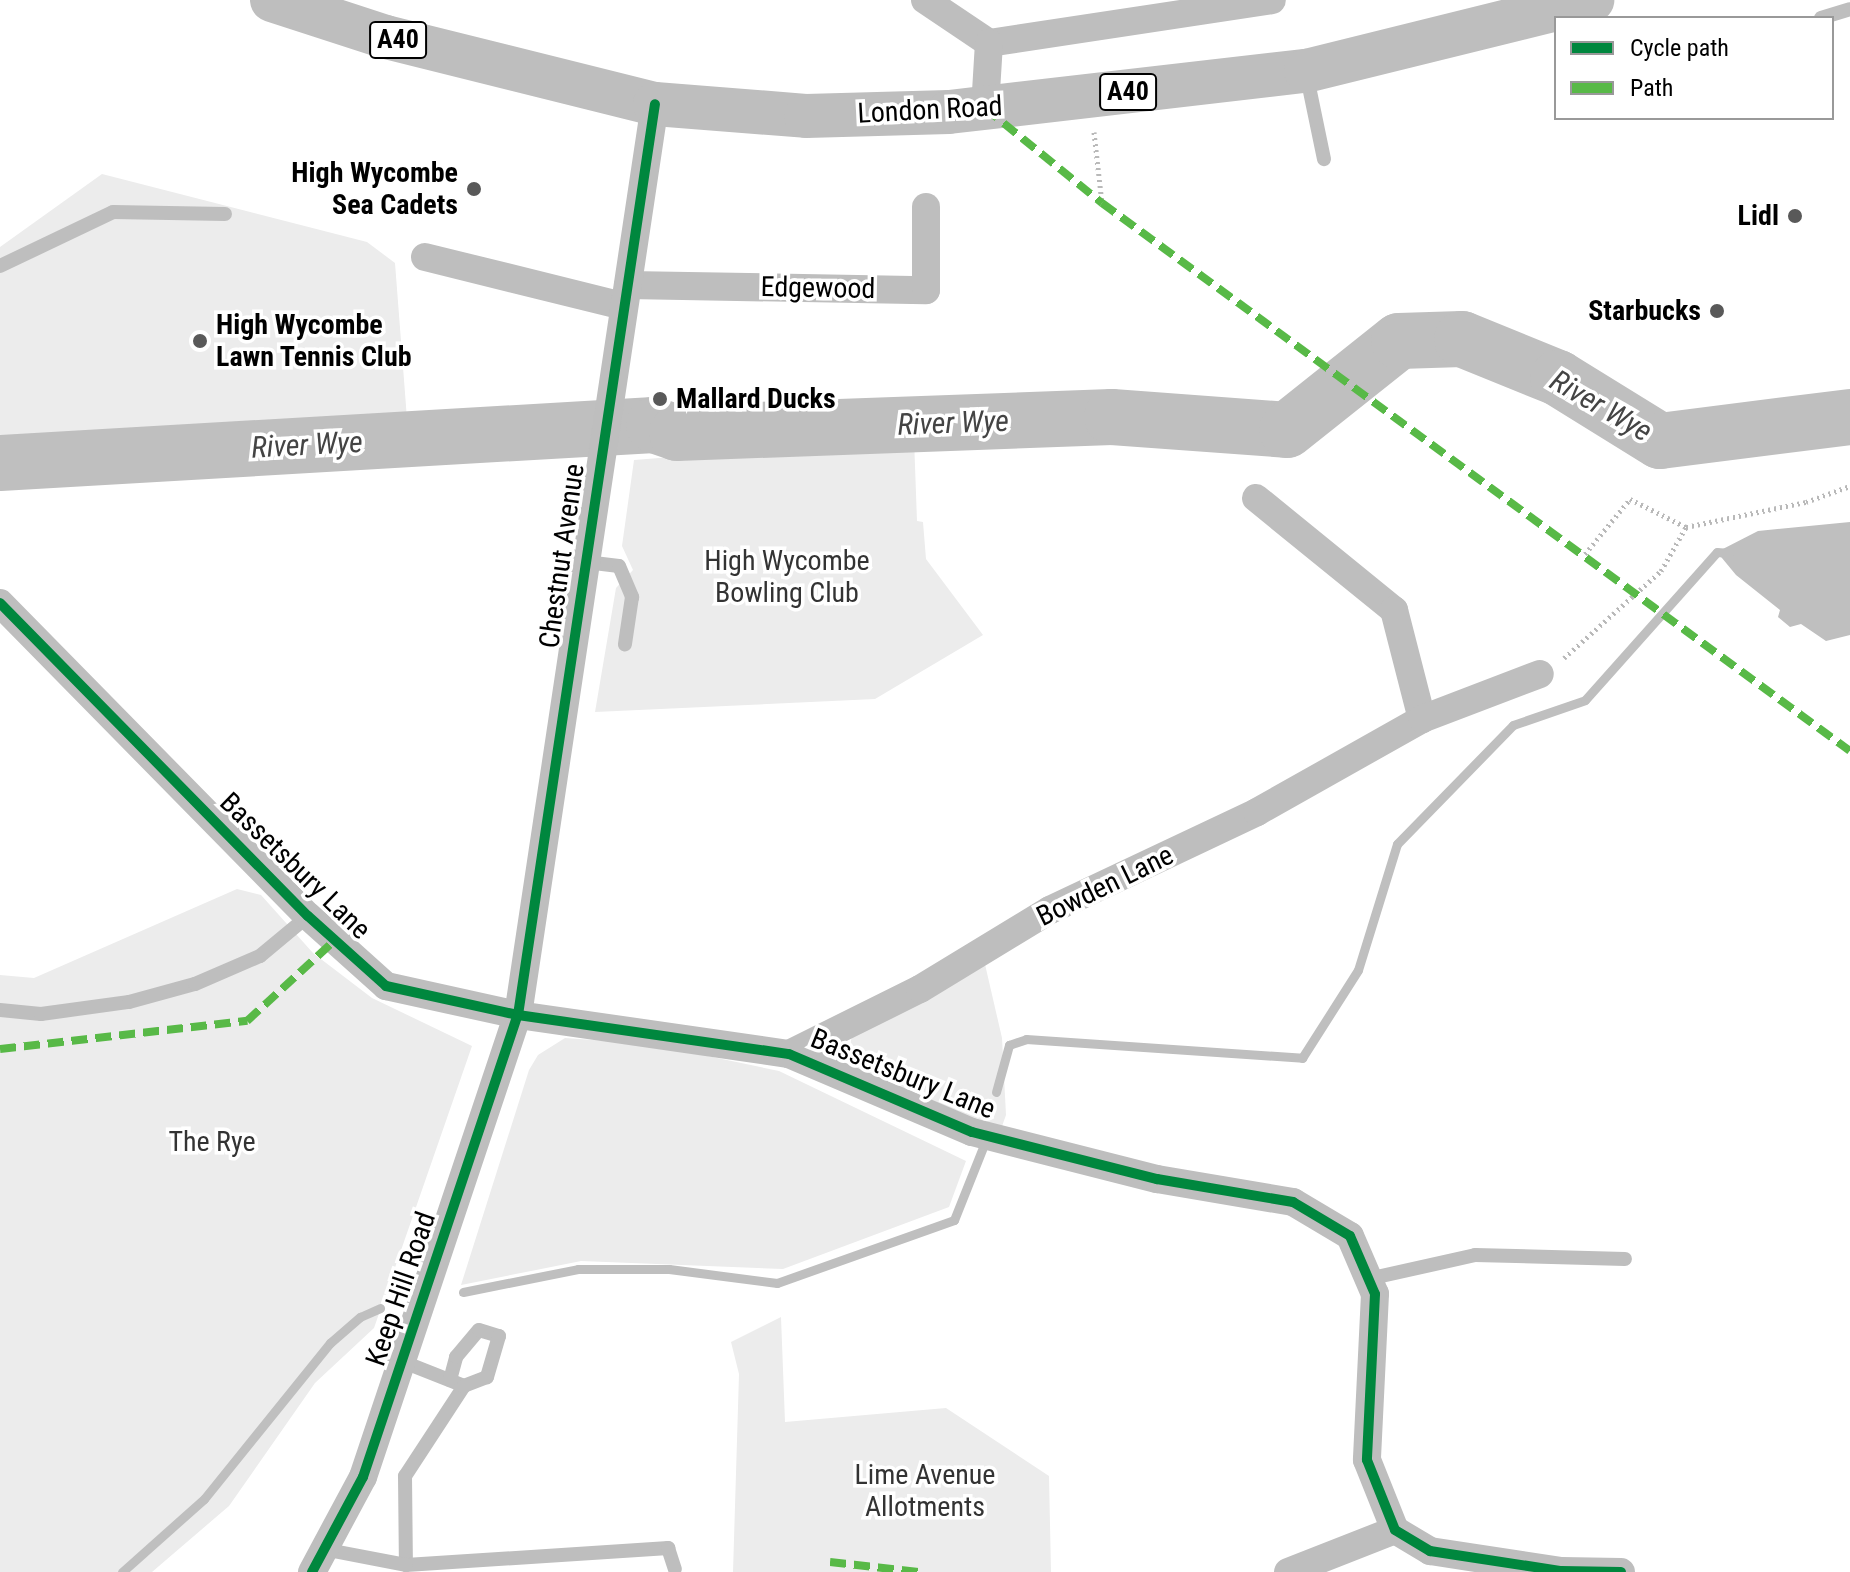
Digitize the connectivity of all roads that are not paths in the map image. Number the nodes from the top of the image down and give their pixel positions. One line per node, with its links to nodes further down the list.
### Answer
1 (272, 0): 10 (main road, London Road / A40)
2 (925, 0): 8 (street)
3 (1272, 0): 6 (street)
4 (1592, 0): 9 (main road, London Road / A40)
5 (1850, 9): 7 (lane)
6 (1159, 10): 8 (street)
7 (1827, 16)
8 (989, 43): 11 (street)
9 (1306, 71): 11 (main road, London Road / A40); 12 (lane)
10 (655, 104): 11 (main road, London Road / A40); 17 (street, Chestnut Avenue)
11 (985, 108)
12 (1324, 159)
13 (926, 207): 17 (street, Edgewood)
14 (225, 214): 16 (lane)
15 (425, 257): 17 (street)
16 (0, 266)
17 (626, 296): 19 (street, Chestnut Avenue)
18 (1256, 498): 23 (street)
19 (586, 562): 21 (lane); 26 (street, Chestnut Avenue)
20 (0, 603): 24 (street, Bassetsbury Lane)
21 (625, 644)
22 (1540, 674): 23 (street, Bowden Lane)
23 (1422, 719): 27 (street, Bowden Lane)
24 (308, 916): 25 (lane); 26 (street, Bassetsbury Lane)
25 (0, 1010)
26 (518, 1015): 27 (street, Bassetsbury Lane); 30 (street, Keep Hill Road)
27 (789, 1054): 29 (street, Bassetsbury Lane)
28 (1625, 1259): 29 (lane)
29 (1368, 1279): 31 (street, Bassetsbury Lane)
30 (401, 1361): 32 (street, Keep Hill Road); 33 (lane)
31 (1395, 1530): 35 (street); 36 (street)
32 (320, 1561): 33 (lane)
33 (406, 1565): 34 (lane)
34 (675, 1569)
35 (1288, 1572)
36 (1621, 1572)

